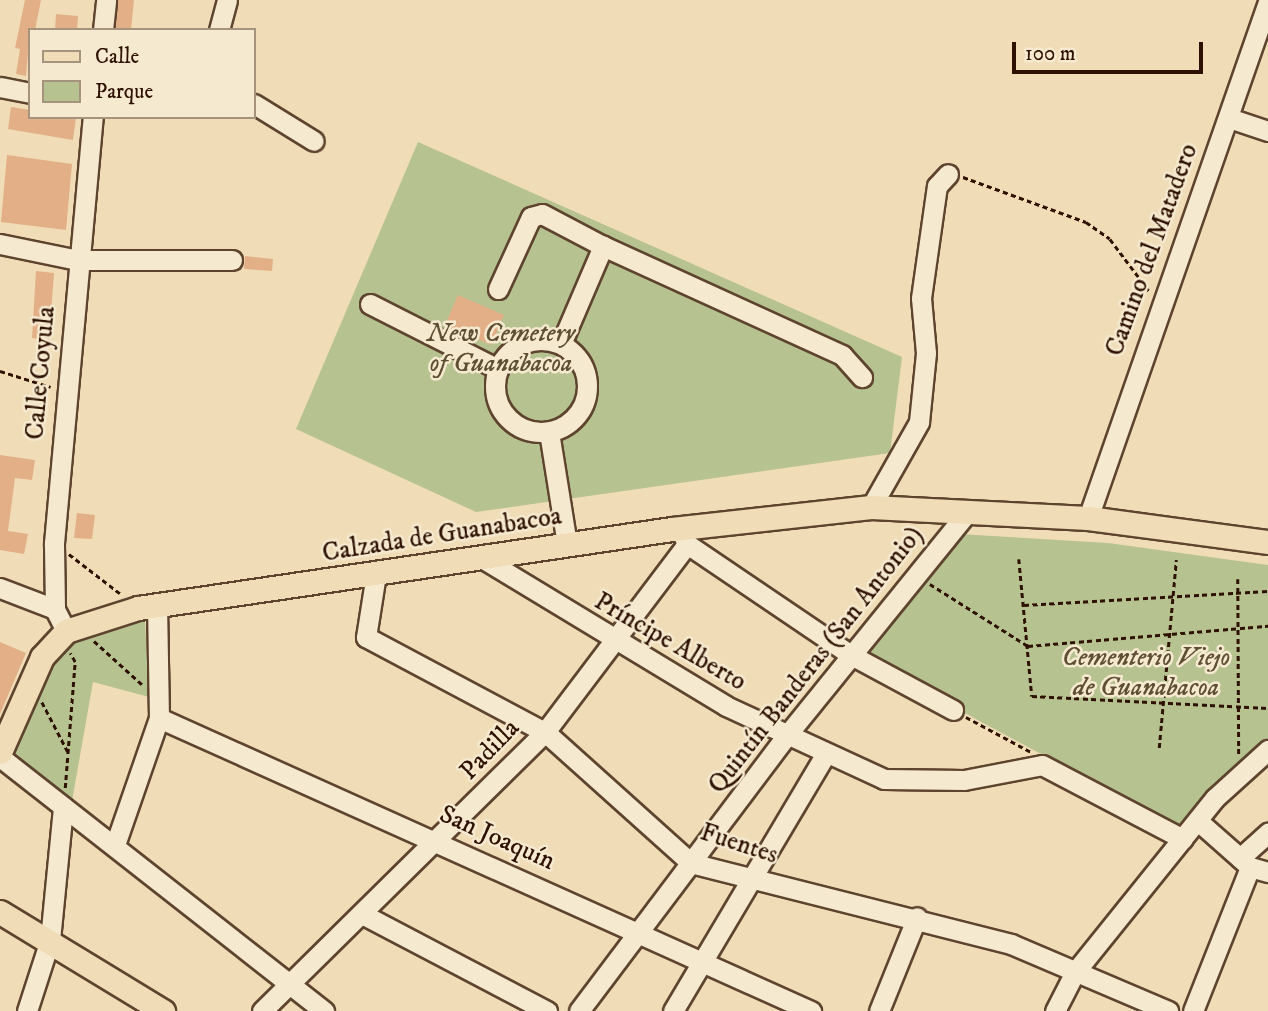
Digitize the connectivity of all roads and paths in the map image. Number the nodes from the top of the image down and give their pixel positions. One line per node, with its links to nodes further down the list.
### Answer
1 (107, 0): 4 (street)
2 (227, 0): 5 (street)
3 (1268, 2): 9 (street, Camino del Matadero)
4 (103, 28)
5 (220, 28)
6 (0, 87): 7 (street)
7 (28, 93)
8 (256, 105): 12 (street)
9 (1228, 118): 11 (street); 19 (street, Camino del Matadero)
10 (93, 119): 16 (street, Calle Coyula)
11 (1268, 131)
12 (314, 141)
13 (948, 174): 19 (path); 27 (street)
14 (0, 244): 16 (street)
15 (603, 246): 18 (street); 21 (street); 24 (street)
16 (78, 260): 17 (street); 25 (street, Calle Coyula)
17 (233, 260)
18 (498, 289)
19 (1161, 300): 29 (street, Camino del Matadero)
20 (370, 304): 22 (street)
21 (561, 344): 22 (street); 26 (street)
22 (498, 369): 26 (street)
23 (0, 371): 25 (path)
24 (862, 377)
25 (64, 391): 32 (street, Calle Coyula)
26 (549, 432): 33 (street)
27 (871, 507): 28 (main road, Calzada de Guanabacoa); 30 (main road, Calzada de Guanabacoa)
28 (969, 510): 29 (main road, Calzada de Guanabacoa); 53 (street, Quintín Banderas (San Antonio))
29 (1088, 517): 31 (main road, Calzada de Guanabacoa)
30 (684, 536): 33 (main road, Calzada de Guanabacoa); 51 (street, Padilla); 53 (street)
31 (1268, 542)
32 (54, 543): 45 (path); 46 (street, Calle Coyula)
33 (567, 544): 34 (main road, Calzada de Guanabacoa)
34 (482, 558): 37 (main road, Calzada de Guanabacoa); 51 (street, Príncipe Alberto)
35 (1019, 559): 44 (path)
36 (1176, 561): 43 (path)
37 (376, 574): 45 (main road, Calzada de Guanabacoa); 60 (street, Fuentes)
38 (1238, 579): 42 (path)
39 (926, 582): 52 (path)
40 (0, 588): 46 (street)
41 (1268, 591): 42 (path)
42 (1238, 592): 43 (path); 48 (path)
43 (1173, 596): 44 (path); 49 (path)
44 (1024, 605): 52 (path)
45 (148, 607): 50 (main road, Calzada de Guanabacoa); 57 (street)
46 (55, 609): 50 (street, Calle Coyula)
47 (1268, 626): 48 (path)
48 (1240, 628): 49 (path); 56 (path)
49 (1169, 632): 52 (path); 55 (path)
50 (66, 633): 57 (path); 64 (main road); 65 (path)
51 (612, 642): 60 (street, Padilla); 61 (street, Príncipe Alberto)
52 (1028, 646): 55 (path)
53 (851, 655): 59 (street); 61 (street, Quintín Banderas (San Antonio))
54 (36, 690): 65 (path)
55 (1163, 702): 56 (path); 62 (path)
56 (1240, 706): 58 (path); 69 (path)
57 (159, 708): 74 (street, San Joaquín); 75 (street)
58 (1268, 708)
59 (953, 710): 68 (path)
60 (545, 732): 74 (street, Padilla); 76 (street, Fuentes)
61 (787, 735): 66 (street, Príncipe Alberto); 76 (street, Quintín Banderas (San Antonio))
62 (1159, 748)
63 (1268, 750): 69 (street)
64 (0, 752)
65 (68, 752): 70 (path)
66 (827, 753): 68 (street, Príncipe Alberto); 78 (street)
67 (0, 757): 70 (street)
68 (1042, 765): 73 (street)
69 (1239, 771): 71 (street)
70 (63, 807): 75 (street); 83 (street)
71 (1198, 821): 73 (street); 77 (street)
72 (1268, 833): 77 (street)
73 (1183, 839): 85 (street)
74 (439, 841): 80 (street, Padilla); 82 (street, San Joaquín)
75 (115, 845): 86 (street)
76 (691, 863): 78 (street, Fuentes); 82 (street, Quintín Banderas (San Antonio))
77 (1253, 865): 98 (street)
78 (752, 879): 81 (street, Fuentes); 84 (street)
79 (0, 912): 83 (main road)
80 (362, 914): 86 (street, Padilla); 91 (street)
81 (917, 917): 85 (street, Fuentes); 95 (street)
82 (643, 930): 84 (street, San Joaquín); 92 (street, Quintín Banderas (San Antonio))
83 (50, 940): 87 (street); 88 (main road)
84 (703, 961): 93 (street); 94 (street, San Joaquín)
85 (1074, 972): 96 (street); 97 (street, Fuentes)
86 (290, 985): 89 (street, Padilla); 90 (street)
87 (27, 1011)
88 (163, 1011)
89 (262, 1011)
90 (324, 1011)
91 (547, 1011)
92 (579, 1011)
93 (673, 1011)
94 (811, 1011)
95 (879, 1011)
96 (1055, 1011)
97 (1168, 1011)
98 (1193, 1011)

